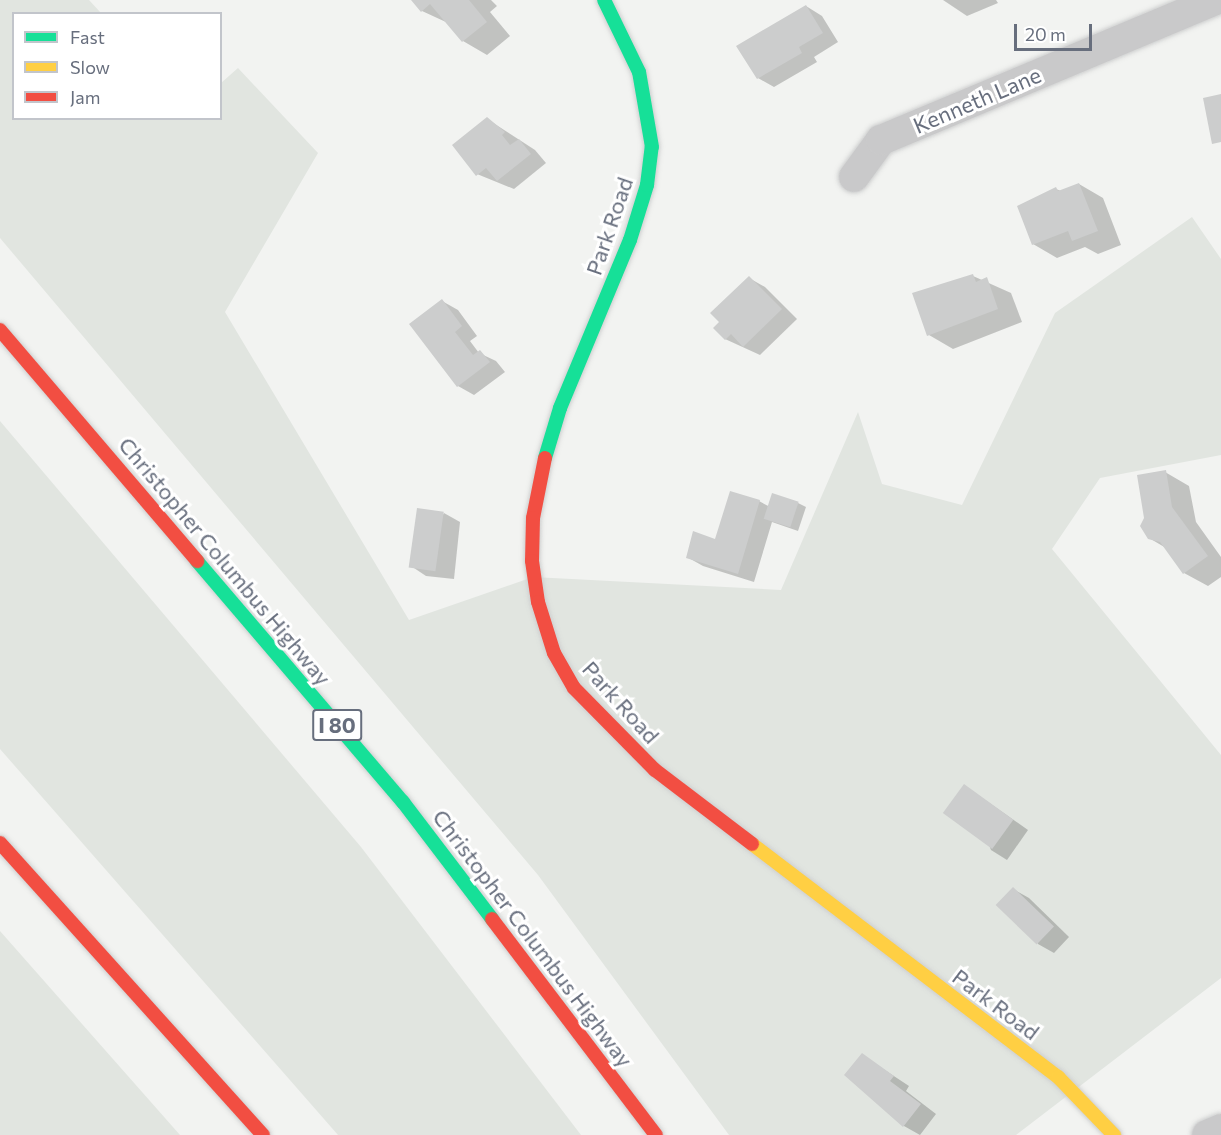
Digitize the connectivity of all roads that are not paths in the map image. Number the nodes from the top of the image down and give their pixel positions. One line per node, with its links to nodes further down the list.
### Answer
1 (604, 0): 9 (main road, Park Road)
2 (1215, 0): 3 (street, Kenneth Lane)
3 (854, 177)
4 (0, 330): 8 (main road, Christopher Columbus Highway / I 80)
5 (0, 843): 7 (main road)
6 (1221, 1129): 10 (street)
7 (262, 1135)
8 (656, 1135)
9 (1113, 1135)
10 (1207, 1135)

